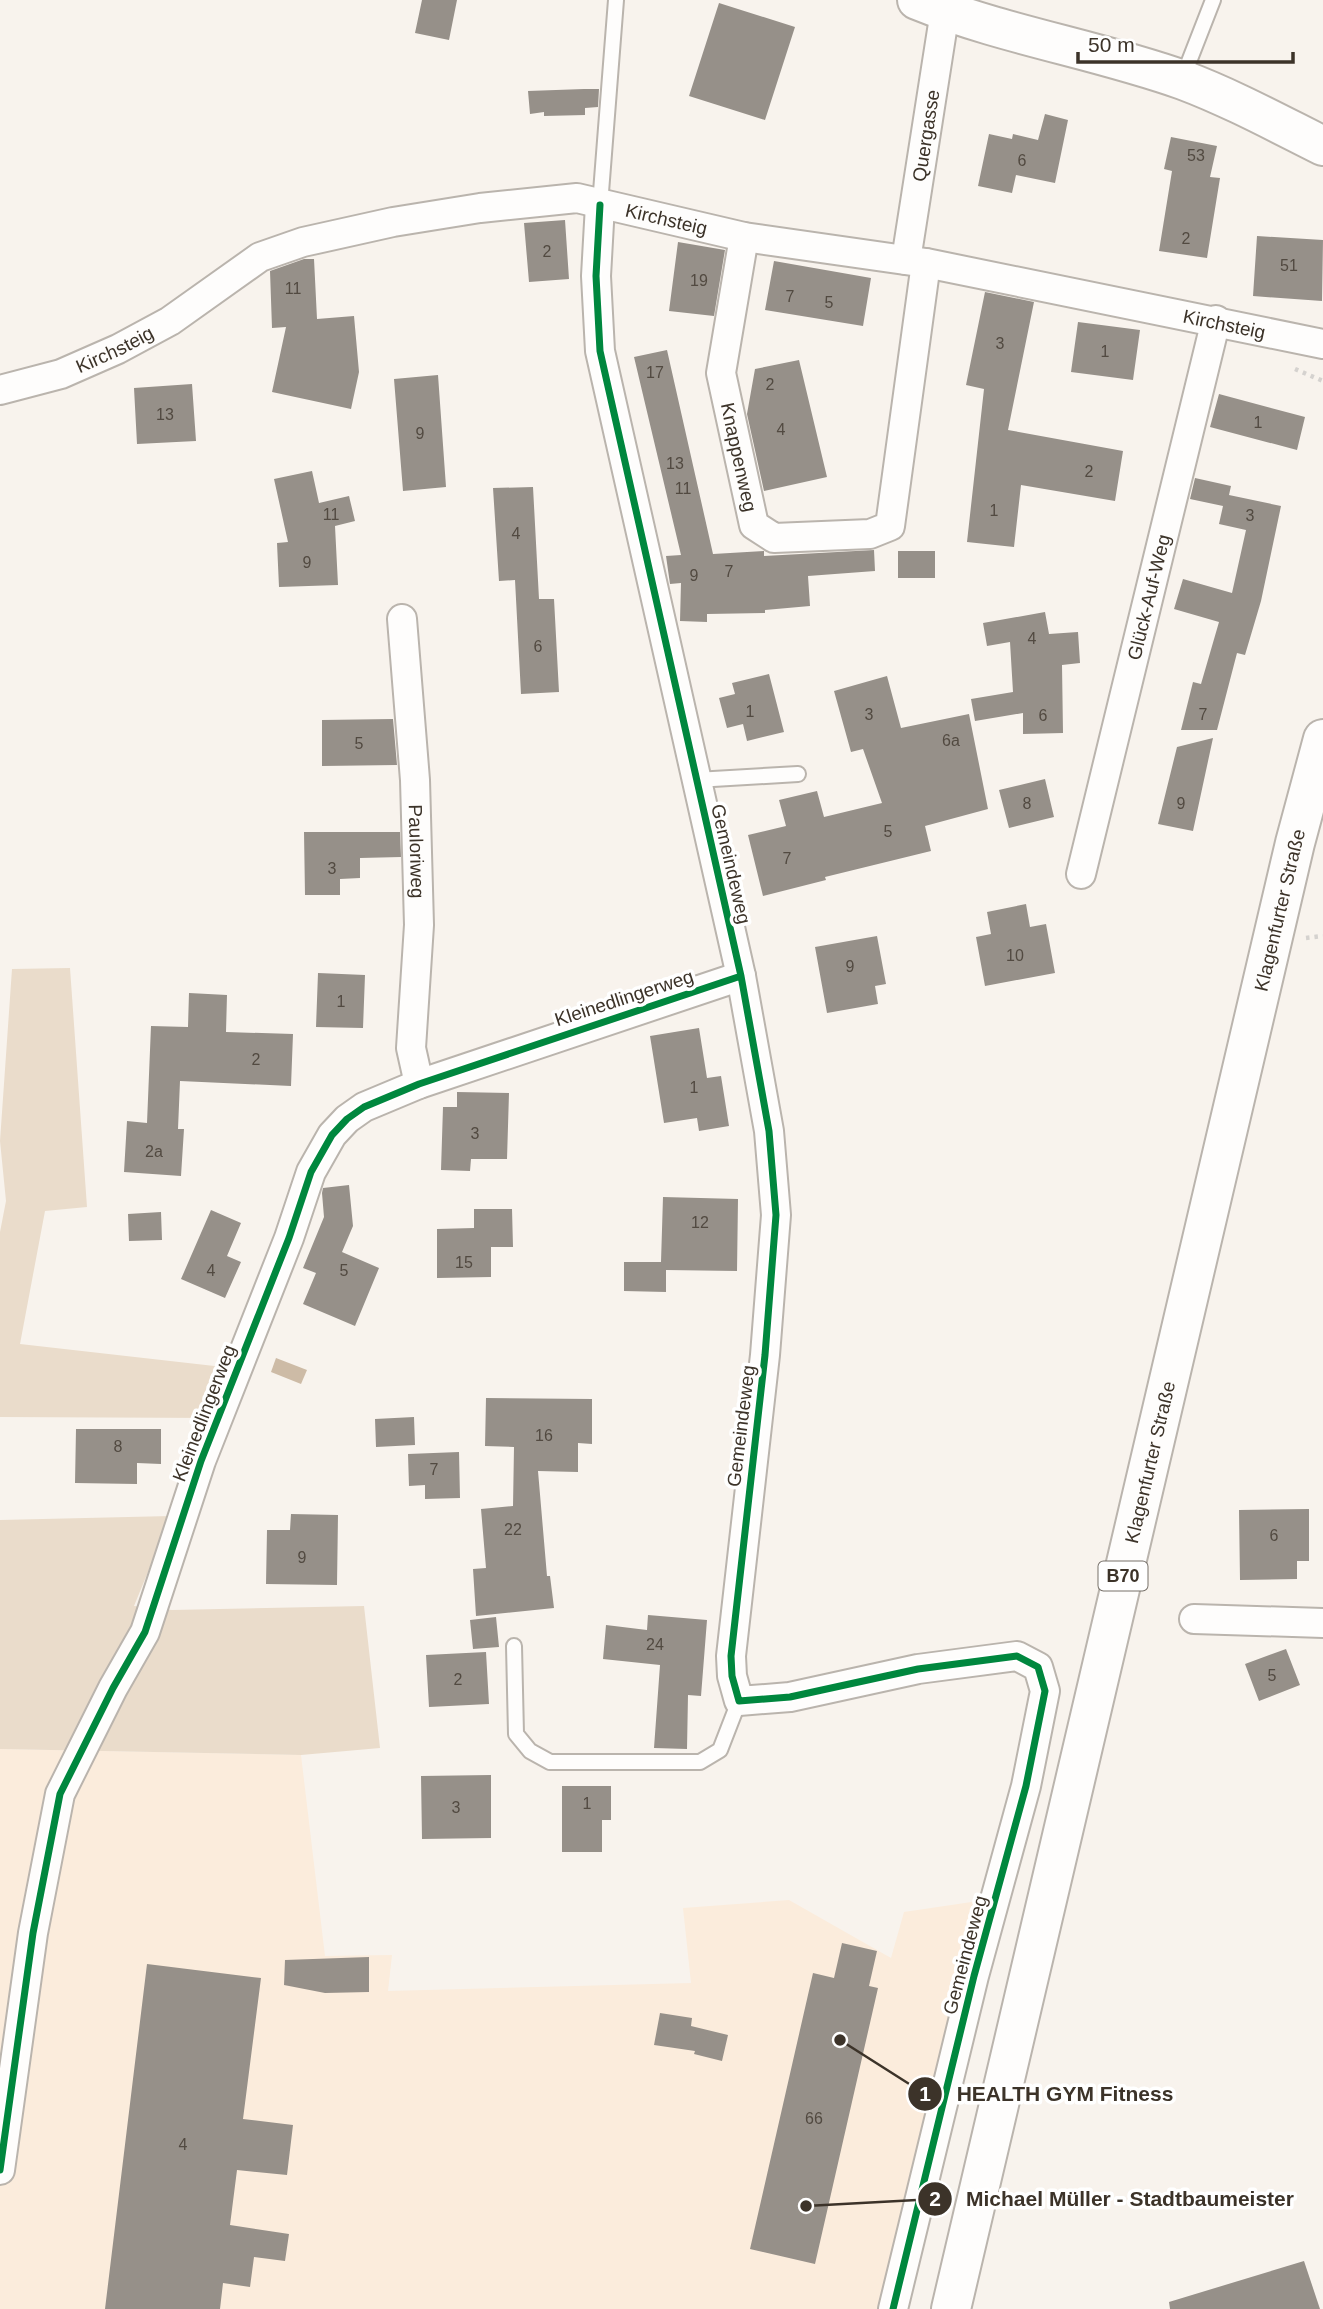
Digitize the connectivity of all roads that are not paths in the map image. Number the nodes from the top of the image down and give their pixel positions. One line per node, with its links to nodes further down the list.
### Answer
1 (616, 0): 6 (lane)
2 (1213, 0): 4 (lane)
3 (937, 4): 4 (main road); 8 (street, Quergasse)
4 (1182, 80): 5 (main road)
5 (1323, 146)
6 (600, 205): 7 (street, Kirchsteig); 11 (street, Kirchsteig); 15 (street, Gemeindeweg)
7 (744, 237): 8 (street, Kirchsteig); 8 (street, Knappenweg)
8 (916, 262): 9 (street, Kirchsteig)
9 (1216, 320): 10 (street, Kirchsteig); 16 (street, Glück-Auf-Weg)
10 (1323, 344)
11 (0, 390)
12 (402, 619): 18 (street, Pauloriweg)
13 (1323, 739): 25 (main road, Klagenfurter Straße / B70)
14 (798, 774): 15 (lane)
15 (696, 780): 17 (street, Gemeindeweg)
16 (1081, 874)
17 (741, 976): 18 (street, Kleinedlingerweg); 22 (street, Gemeindeweg)
18 (419, 1084): 23 (street, Kleinedlingerweg)
19 (1194, 1619): 20 (street)
20 (1323, 1623)
21 (513, 1646): 22 (lane)
22 (739, 1701): 24 (street, Gemeindeweg)
23 (0, 2170)
24 (893, 2309)
25 (951, 2309)

